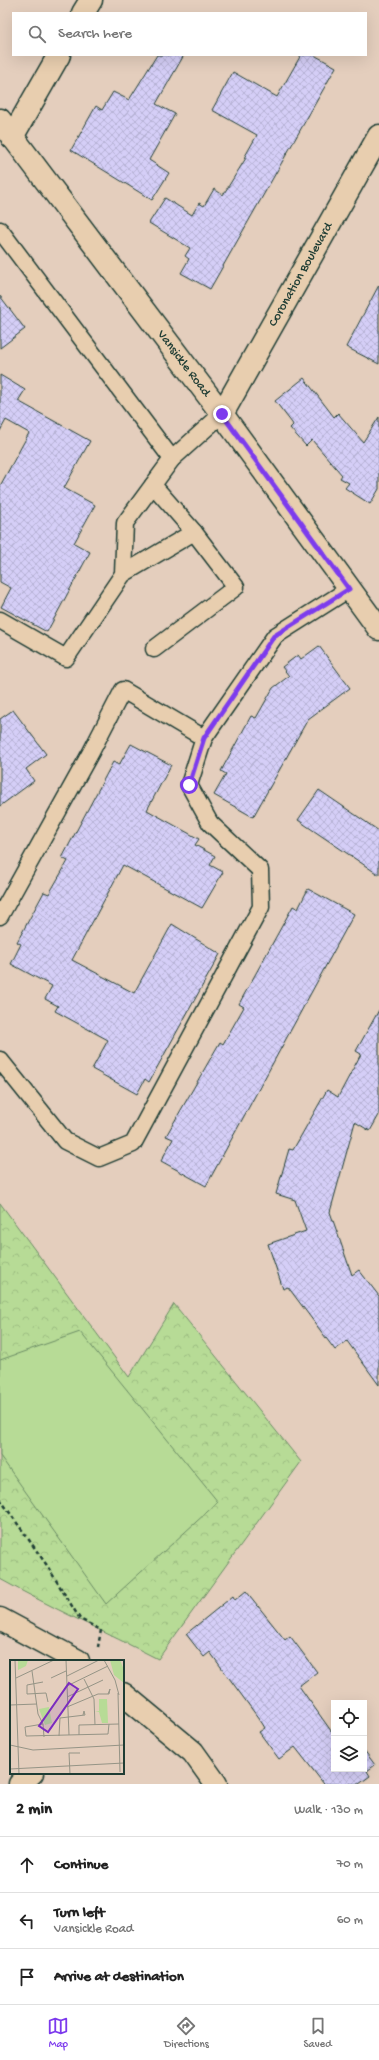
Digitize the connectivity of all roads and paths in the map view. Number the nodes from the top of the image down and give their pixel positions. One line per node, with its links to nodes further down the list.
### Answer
1 (91, 0): 2 (street)
2 (84, 12)
3 (58, 56): 4 (street)
4 (6, 128): 7 (street, Vansickle Road)
5 (379, 136): 7 (street, Coronation Boulevard)
6 (1, 234): 8 (lane)
7 (222, 414): 8 (lane); 12 (street, Vansickle Road)
8 (172, 459): 9 (lane)
9 (153, 485): 10 (lane); 11 (lane)
10 (194, 532): 11 (lane); 15 (lane)
11 (123, 574): 13 (lane)
12 (349, 589): 14 (street, Vansickle Road); 16 (lane)
13 (0, 620)
14 (379, 629)
15 (154, 649)
16 (204, 738): 17 (lane); 18 (lane)
17 (0, 916)
18 (0, 1060)
19 (0, 1499): 21 (path)
20 (0, 1619): 21 (street)
21 (87, 1657)
22 (124, 1695): 25 (street)
23 (31, 1774): 24 (street)
24 (20, 1784)
25 (216, 1784)

